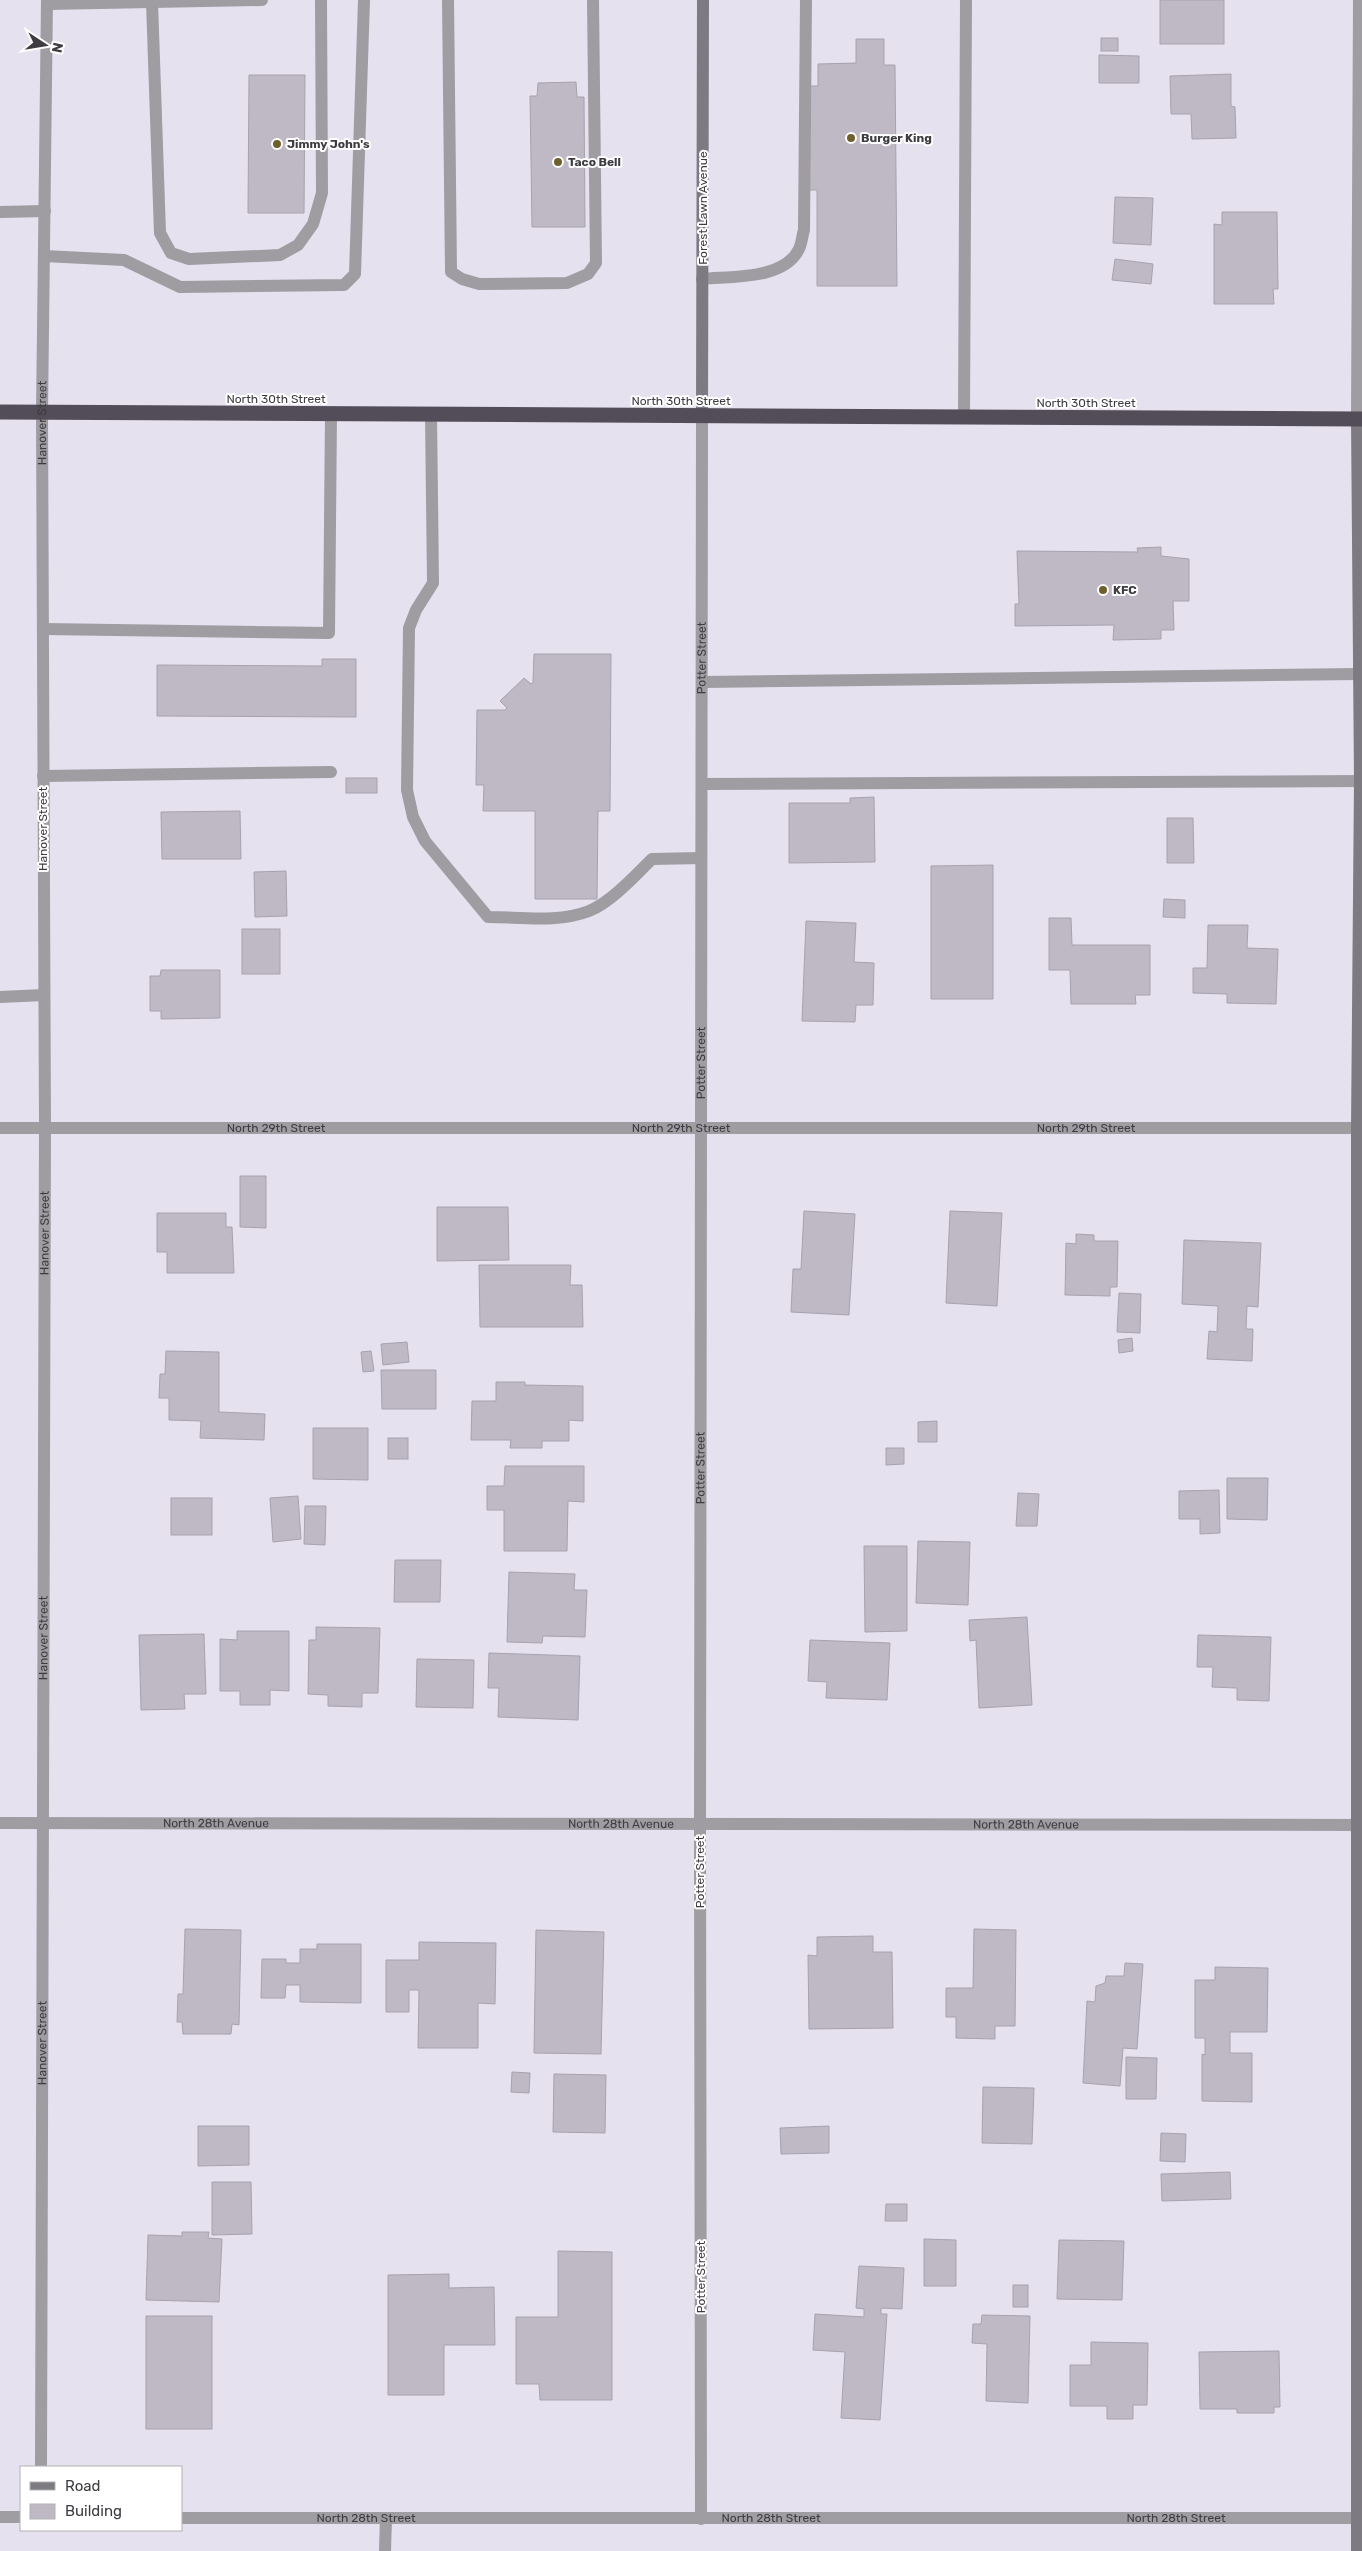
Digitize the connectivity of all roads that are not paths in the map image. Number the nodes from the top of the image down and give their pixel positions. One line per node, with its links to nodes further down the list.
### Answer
1 (262, 0): 11 (street)
2 (321, 0): 11 (street)
3 (364, 0): 15 (street)
4 (448, 0): 5 (street)
5 (593, 0)
6 (703, 0): 16 (main road, Forest Lawn Avenue)
7 (806, 0): 16 (street)
8 (966, 0): 22 (street)
9 (1359, 0): 12 (street)
10 (47, 2): 11 (street); 13 (street, Hanover Street)
11 (152, 2)
12 (1361, 55): 23 (street)
13 (45, 211): 14 (street); 15 (street, Hanover Street)
14 (0, 212)
15 (44, 256): 18 (street, Hanover Street)
16 (702, 279): 21 (main road, Forest Lawn Avenue)
17 (0, 412): 18 (highway, North 30th Street)
18 (42, 412): 19 (highway, North 30th Street); 24 (street, Hanover Street)
19 (331, 414): 20 (highway, North 30th Street); 24 (street)
20 (431, 414): 21 (highway, North 30th Street); 31 (street)
21 (702, 416): 22 (highway, North 30th Street); 26 (street, Potter Street)
22 (964, 418): 23 (highway, North 30th Street)
23 (1360, 419): 25 (main road)
24 (43, 630): 28 (street, Hanover Street)
25 (1359, 674): 26 (street); 29 (main road)
26 (702, 682): 30 (street, Potter Street)
27 (331, 772): 28 (street)
28 (43, 776): 32 (street, Hanover Street)
29 (1361, 781): 30 (street); 37 (main road)
30 (702, 784): 31 (street, Potter Street)
31 (702, 858): 34 (street, Potter Street)
32 (44, 995): 33 (street); 36 (street, Hanover Street)
33 (0, 997)
34 (701, 1127): 36 (street, North 29th Street); 37 (street, North 29th Street); 41 (street, Potter Street)
35 (0, 1128): 36 (street, North 29th Street)
36 (45, 1128): 39 (street, Hanover Street)
37 (1360, 1128): 40 (main road)
38 (0, 1824): 39 (street, North 28th Avenue)
39 (43, 1824): 41 (street, North 28th Avenue); 42 (street, Hanover Street)
40 (1360, 1825): 41 (street, North 28th Avenue); 47 (main road)
41 (700, 1826): 48 (street, Potter Street)
42 (41, 2466)
43 (0, 2517): 44 (street)
44 (20, 2517)
45 (182, 2518): 46 (street, North 28th Street)
46 (386, 2518): 48 (street, North 28th Street); 49 (street)
47 (1359, 2518): 48 (street, North 28th Street); 50 (main road)
48 (702, 2519)
49 (385, 2551)
50 (1357, 2551)

